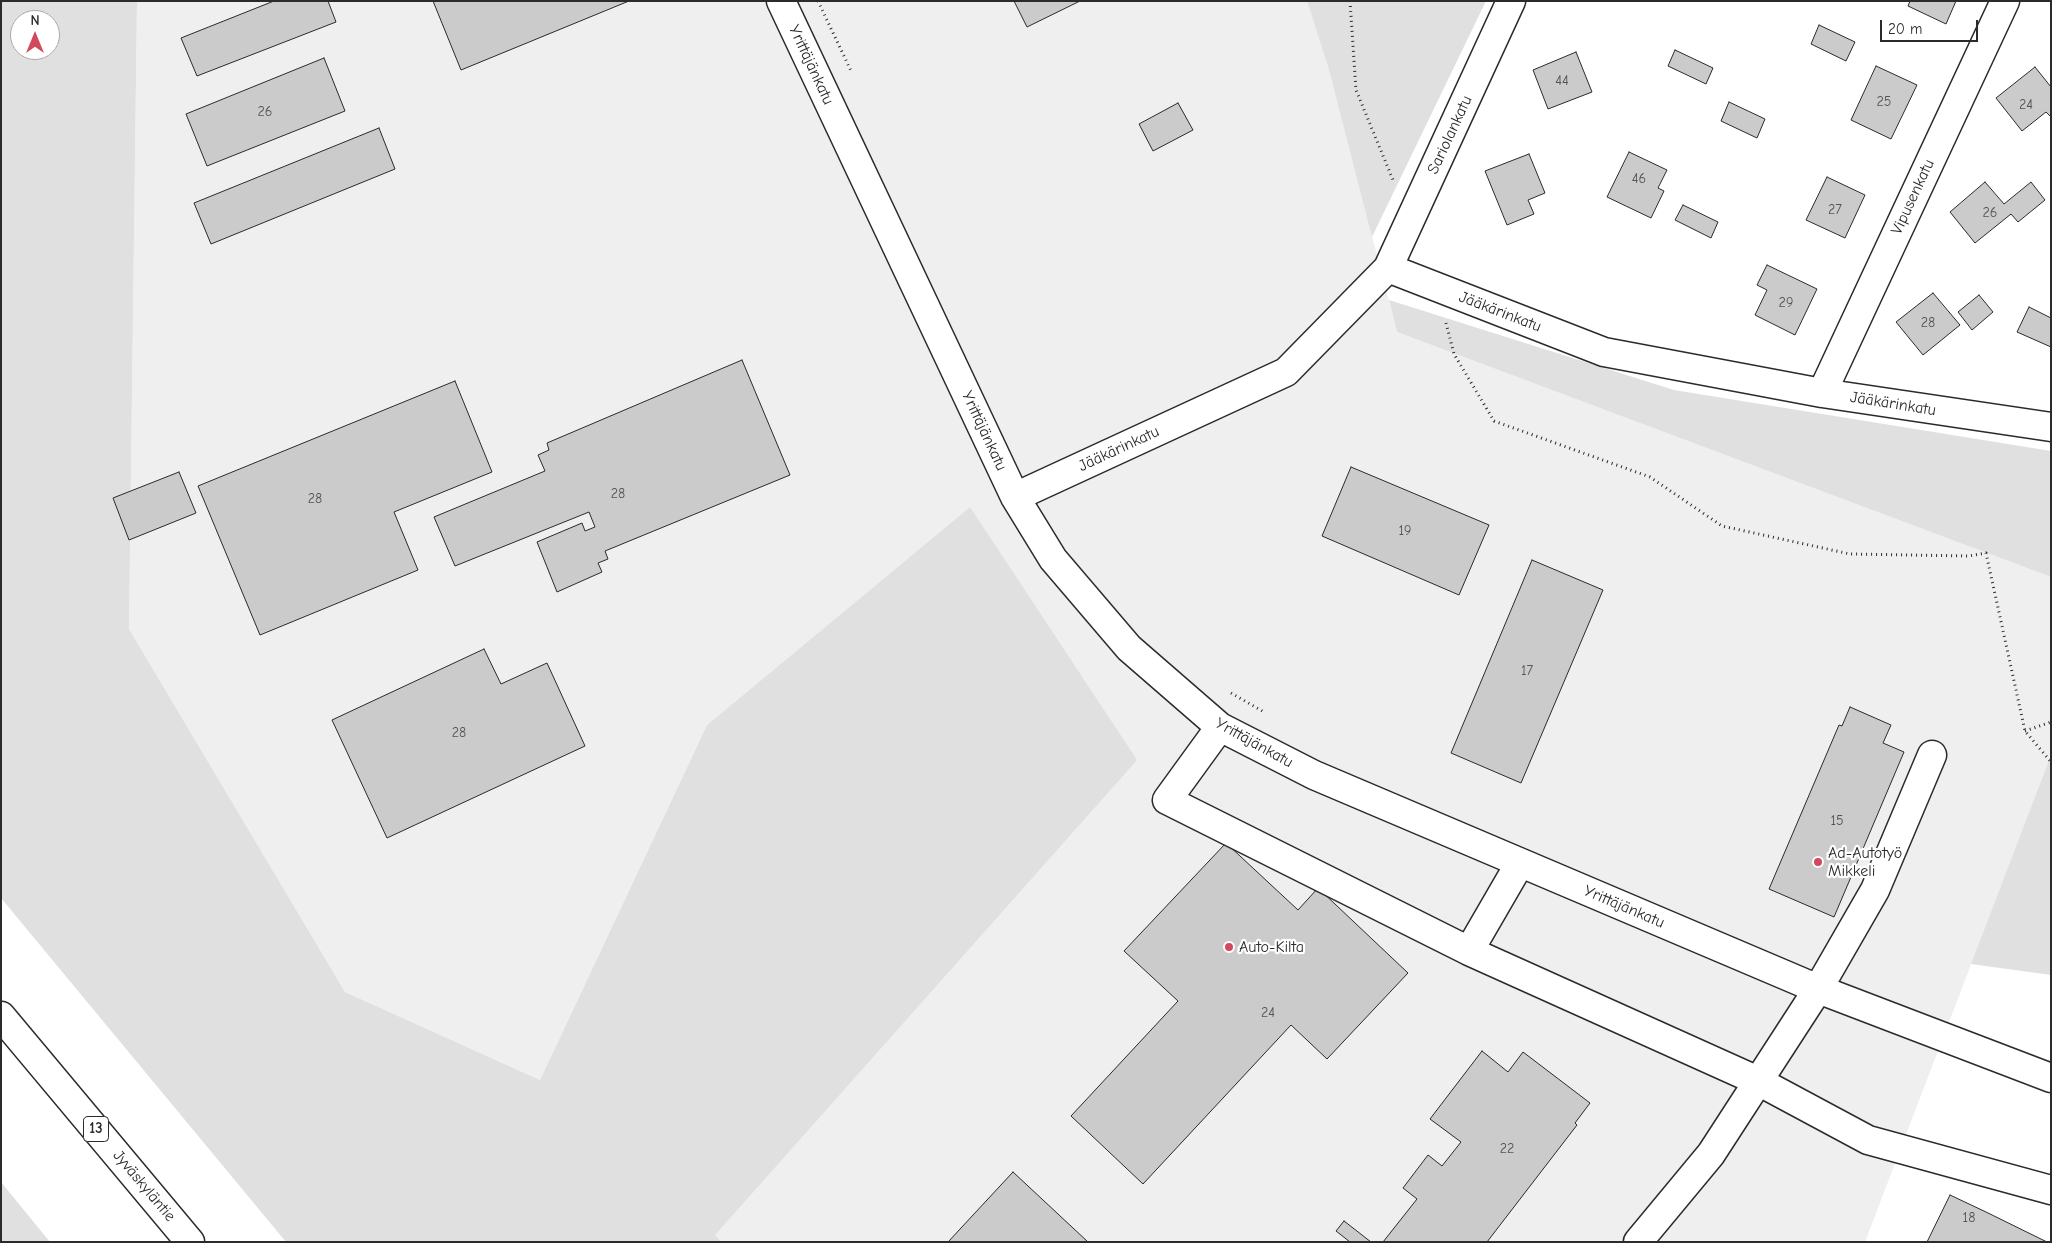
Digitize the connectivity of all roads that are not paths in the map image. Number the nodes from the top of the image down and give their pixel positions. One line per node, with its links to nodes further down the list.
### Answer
1 (781, 1): 7 (main road, Yrittäjänkatu)
2 (1511, 1): 4 (main road, Sariolankatu)
3 (2005, 1): 5 (main road, Vipusenkatu)
4 (1388, 268): 5 (main road, Jääkärinkatu); 7 (main road, Jääkärinkatu)
5 (1822, 393): 6 (main road, Jääkärinkatu)
6 (2051, 427)
7 (1015, 497): 8 (main road, Yrittäjänkatu)
8 (1220, 727): 10 (main road, Yrittäjänkatu); 11 (main road)
9 (1932, 755): 12 (main road)
10 (1520, 863): 11 (main road); 12 (main road, Yrittäjänkatu)
11 (1469, 951): 15 (main road)
12 (1818, 989): 14 (main road, Yrittäjänkatu); 15 (main road)
13 (1, 1016): 18 (main road, Jyväskyläntie / 13)
14 (2051, 1078)
15 (1758, 1082): 16 (main road); 17 (main road)
16 (2051, 1190)
17 (1647, 1239)
18 (190, 1242)

